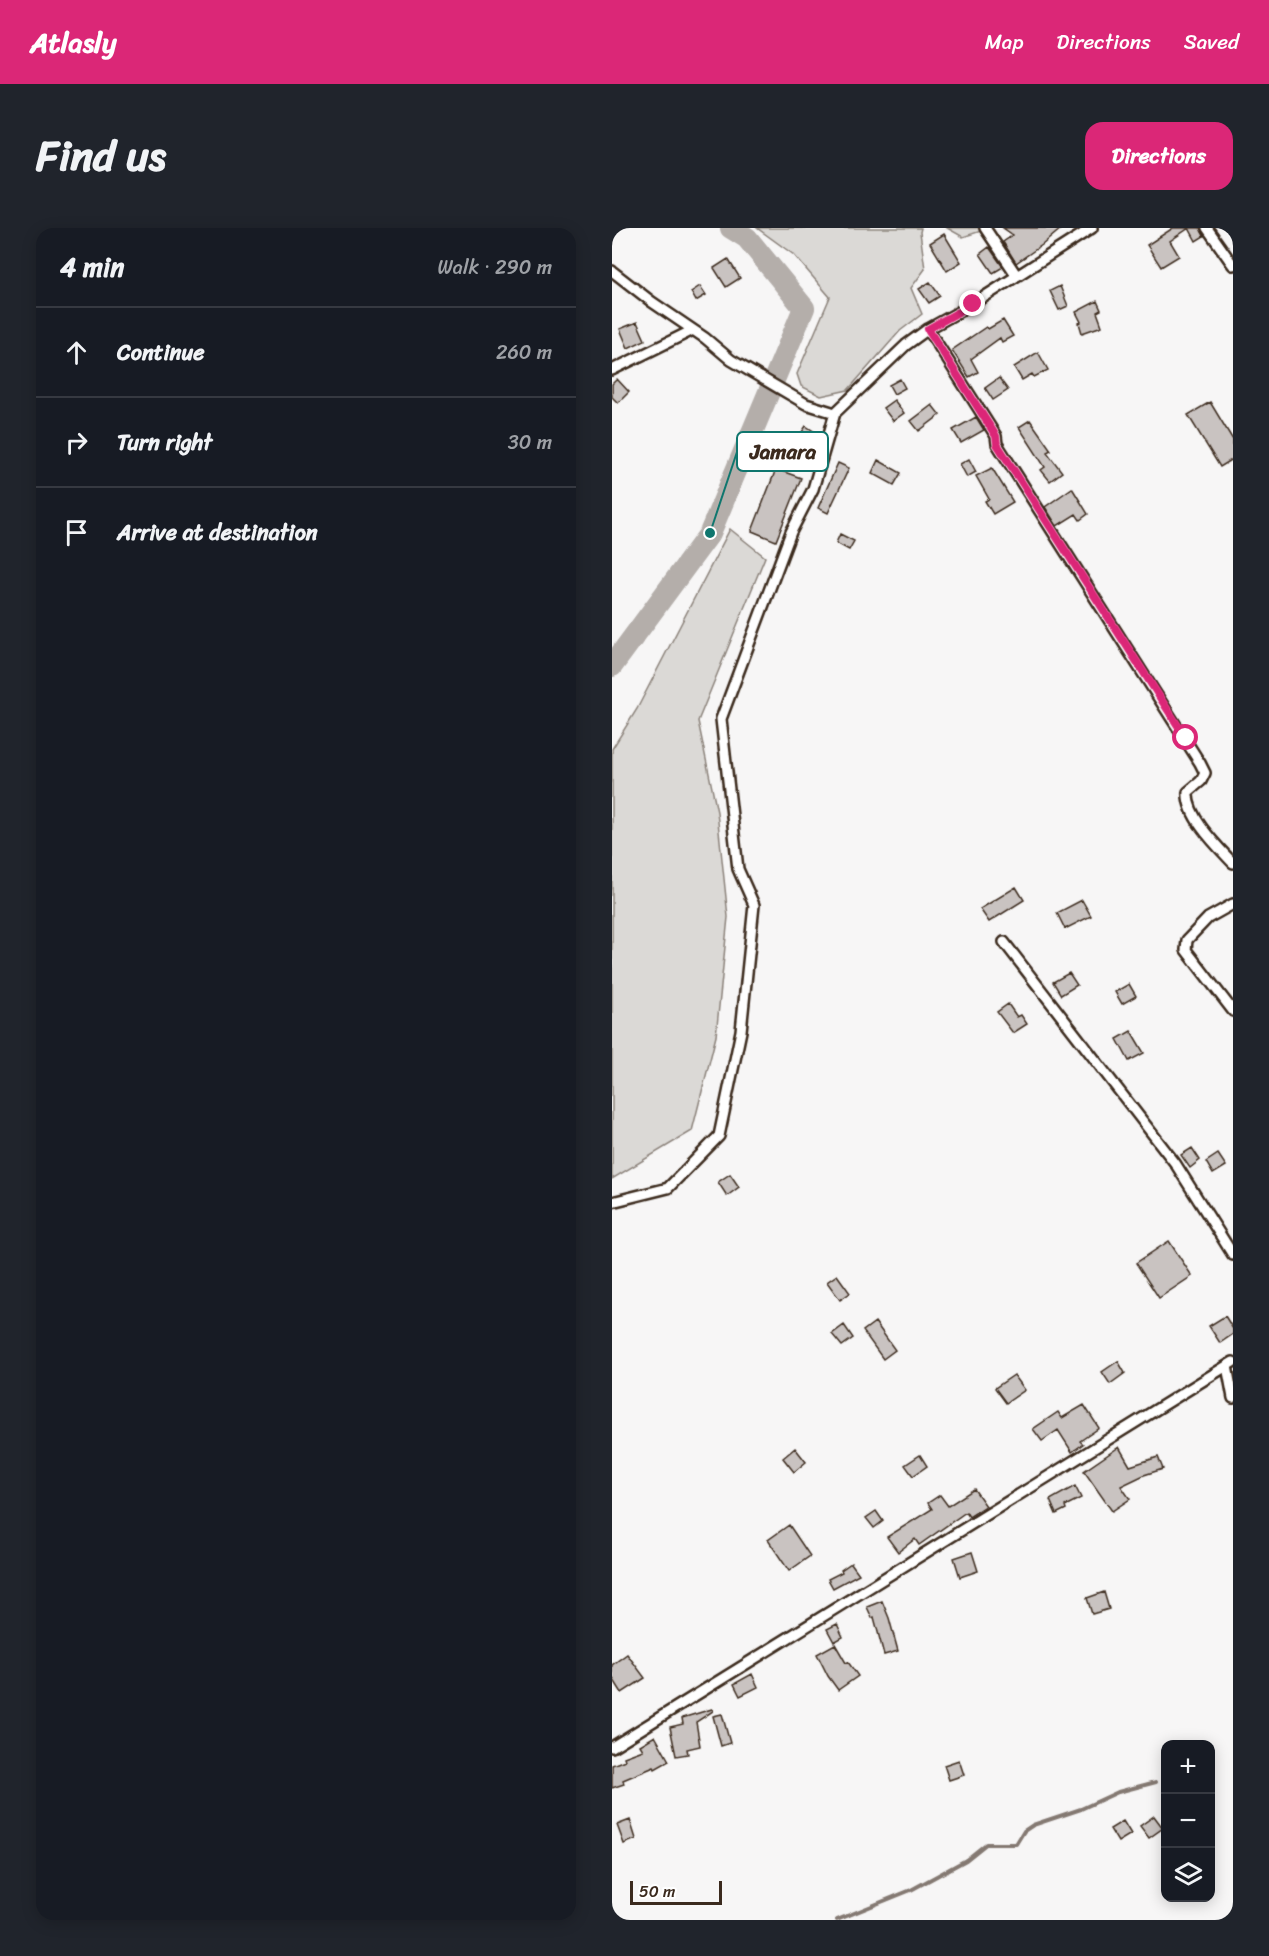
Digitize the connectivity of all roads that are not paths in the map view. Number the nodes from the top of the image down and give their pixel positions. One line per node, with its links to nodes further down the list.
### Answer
1 (985, 228): 6 (street)
2 (1092, 228): 6 (street)
3 (1207, 228): 4 (street)
4 (1233, 265)
5 (612, 271): 8 (street)
6 (1017, 276): 7 (street)
7 (928, 329): 10 (street); 11 (street)
8 (693, 330): 9 (street); 10 (street)
9 (612, 370)
10 (835, 413): 15 (street)
11 (1233, 863)
12 (1233, 904): 14 (street)
13 (1004, 942): 16 (street)
14 (1233, 1011)
15 (612, 1202)
16 (1233, 1256)
17 (1230, 1364): 18 (street); 19 (street)
18 (1233, 1398)
19 (612, 1747)

